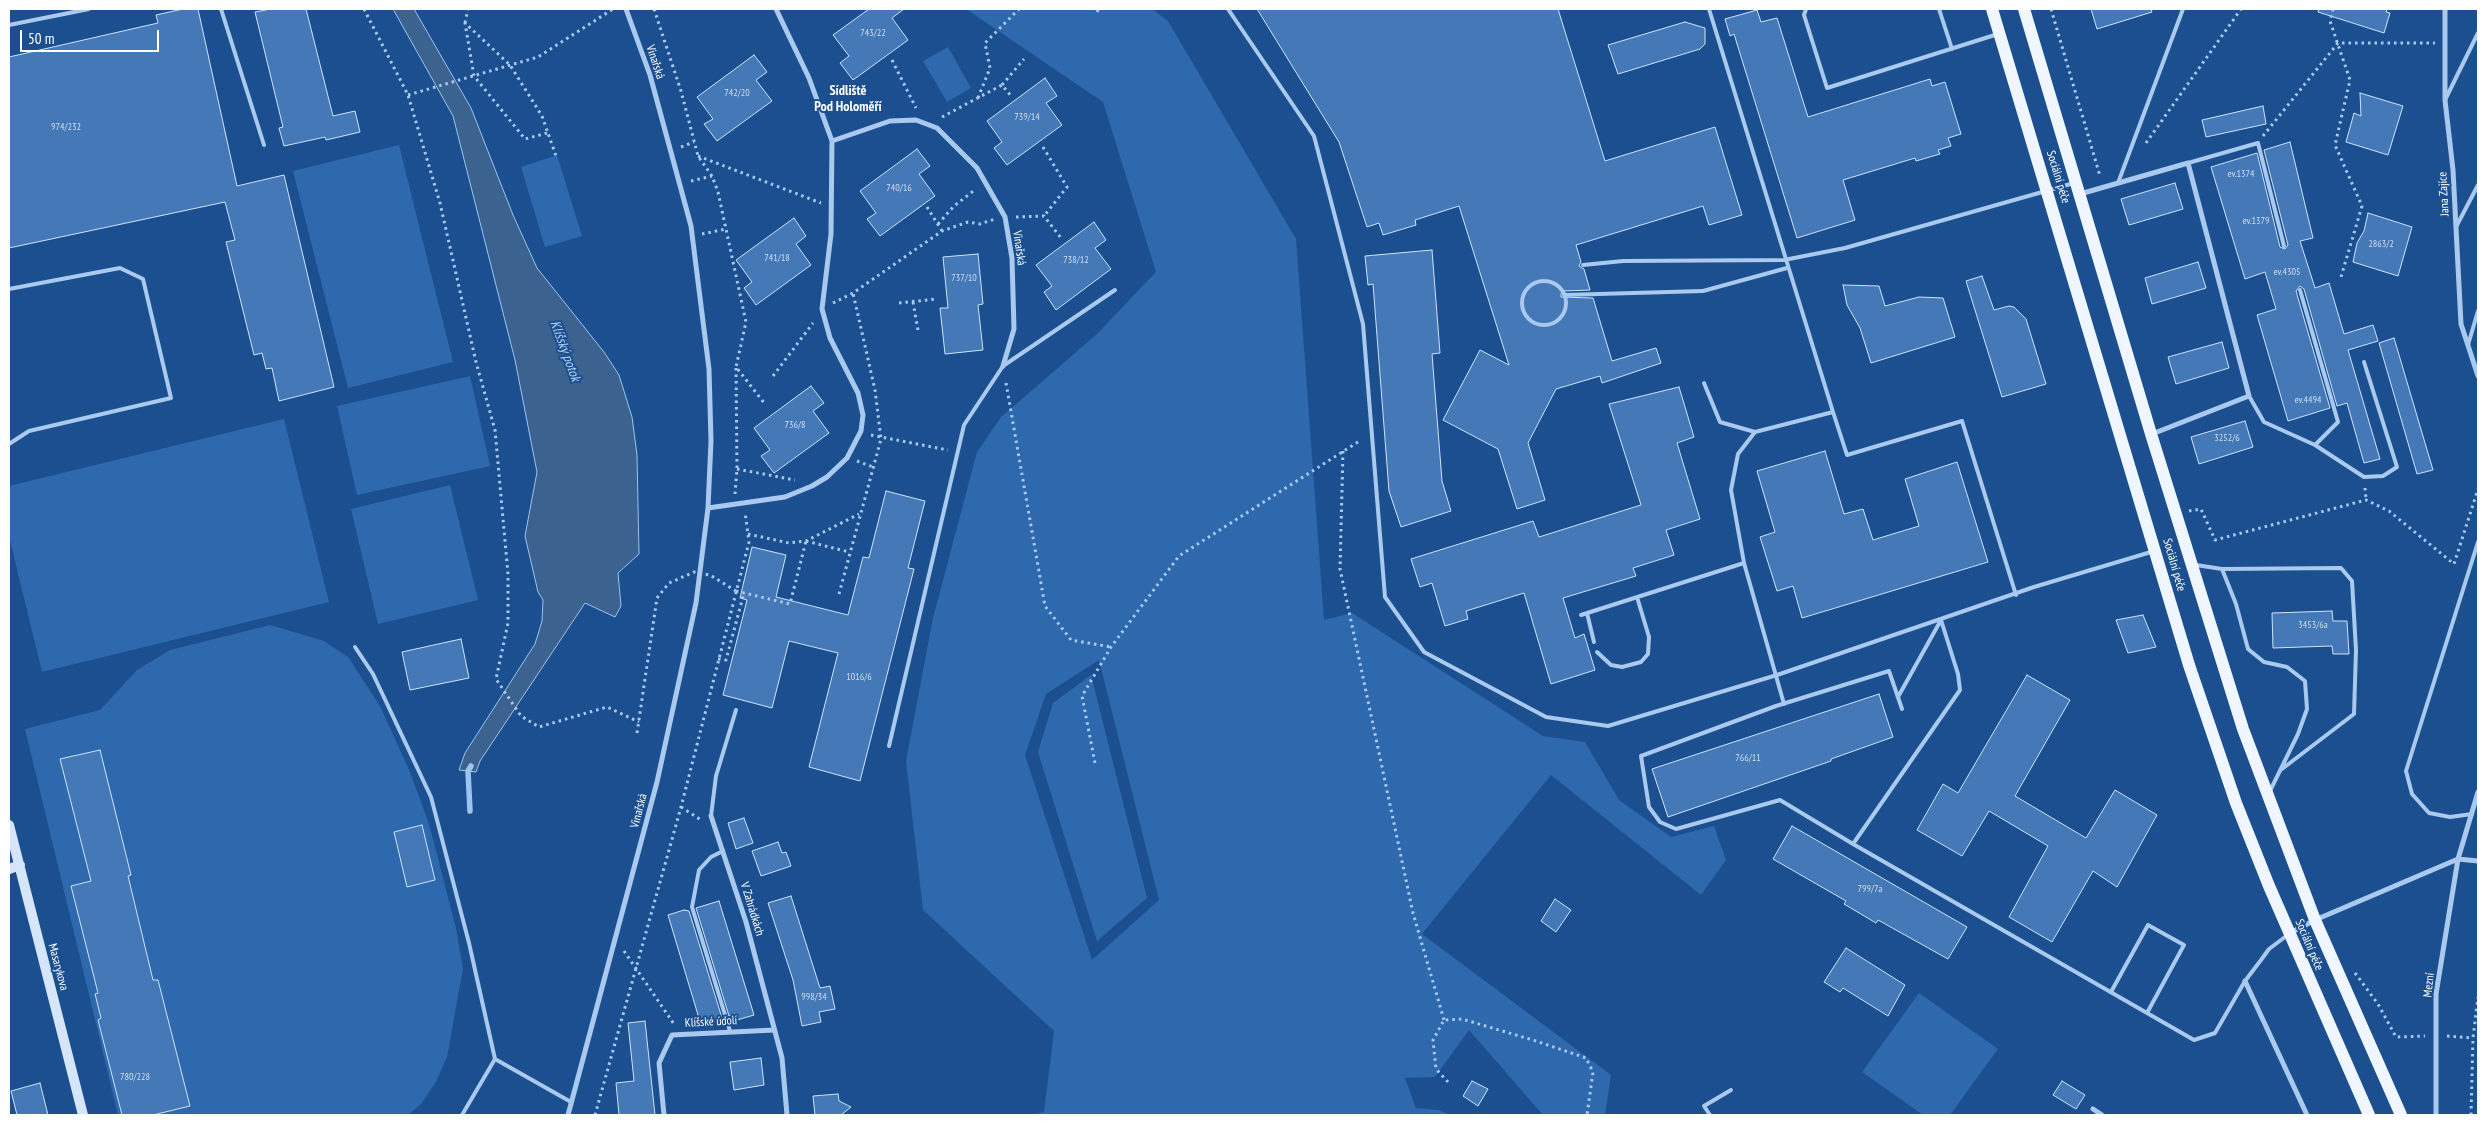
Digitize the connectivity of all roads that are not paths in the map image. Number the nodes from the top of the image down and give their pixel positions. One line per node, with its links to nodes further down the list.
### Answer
1 (89, 9): 13 (lane)
2 (221, 9): 19 (lane)
3 (626, 9): 46 (street, Vinařská)
4 (776, 9): 18 (street)
5 (1228, 9): 60 (lane)
6 (1709, 9): 27 (lane)
7 (1806, 9): 16 (lane)
8 (1939, 9): 16 (lane)
9 (1992, 9): 15 (main road, Sociální péče)
10 (2024, 9): 23 (main road, Sociální péče)
11 (2184, 9): 21 (lane)
12 (2445, 9): 17 (street, Jana Zajíce)
13 (9, 25)
14 (2478, 32): 17 (lane)
15 (2000, 34): 16 (lane); 24 (main road, Sociální péče)
16 (1952, 49)
17 (2446, 100): 25 (street, Jana Zajíce)
18 (832, 141): 37 (street, Vinařská); 46 (street)
19 (264, 145)
20 (2188, 164): 21 (street, Sociální péče); 26 (lane); 40 (street)
21 (2118, 183): 23 (street, Sociální péče)
22 (2478, 185): 25 (lane)
23 (2078, 188): 24 (lane); 43 (main road, Sociální péče)
24 (2048, 189): 27 (lane); 48 (main road, Sociální péče)
25 (2456, 228): 35 (street, Jana Zajíce)
26 (2284, 246)
27 (1784, 260): 28 (lane); 29 (lane)
28 (1583, 265)
29 (1787, 268): 33 (lane, bridge); 41 (lane)
30 (9, 289): 44 (lane)
31 (1115, 290): 37 (lane)
32 (2300, 290): 45 (lane)
33 (1564, 295): 33 (lane, bridge)
34 (2478, 311): 35 (lane)
35 (2468, 345): 38 (street, Jana Zajíce)
36 (2364, 362): 45 (lane)
37 (1003, 366): 65 (lane, Vinařská)
38 (2478, 376)
39 (1704, 383): 42 (lane)
40 (2249, 396): 43 (street); 45 (lane)
41 (1833, 412): 42 (lane); 52 (lane)
42 (1754, 432): 49 (lane)
43 (2151, 434): 50 (main road, Sociální péče)
44 (9, 444)
45 (2315, 445)
46 (708, 508): 87 (street, Vinařská)
47 (2478, 542): 69 (lane)
48 (2156, 550): 52 (lane); 79 (main road, Sociální péče)
49 (1744, 563): 53 (lane); 60 (lane)
50 (2191, 564): 51 (lane); 68 (main road, Sociální péče)
51 (2222, 569): 66 (lane); 66 (lane)
52 (2016, 595): 56 (lane)
53 (1637, 597): 54 (lane); 59 (lane)
54 (1587, 613): 55 (lane); 57 (lane)
55 (1581, 615)
56 (1941, 620): 60 (lane); 61 (lane); 72 (lane)
57 (1594, 642)
58 (355, 647): 85 (lane)
59 (1597, 652)
60 (1777, 675): 62 (lane)
61 (1898, 697): 62 (lane); 63 (lane)
62 (1784, 704): 72 (lane)
63 (1902, 709)
64 (736, 710): 70 (lane, V Zahrádkách)
65 (889, 746)
66 (2282, 770): 68 (lane)
67 (2478, 792): 69 (street, Mezní)
68 (2267, 797): 78 (main road, Sociální péče)
69 (2472, 814): 74 (street, Mezní)
70 (711, 816): 73 (street, V Zahrádkách)
71 (9, 825): 76 (street, Masarykova)
72 (1853, 844): 81 (lane)
73 (723, 851): 83 (street, V Zahrádkách); 84 (lane)
74 (2458, 859): 75 (street); 78 (street); 99 (street, Mezní)
75 (2478, 861)
76 (20, 865): 77 (street); 89 (street, Masarykova)
77 (9, 869)
78 (2315, 920): 79 (street); 98 (main road, Sociální péče)
79 (2289, 934): 80 (lane); 97 (main road, Sociální péče)
80 (2245, 981): 82 (lane); 96 (street)
81 (2111, 992): 82 (lane); 82 (lane)
82 (2147, 1013)
83 (774, 1030): 84 (street, Klíšské údolí); 93 (street, V Zahrádkách)
84 (730, 1031): 92 (street, Klíšské údolí)
85 (495, 1059): 87 (lane); 90 (lane)
86 (1731, 1090): 94 (lane)
87 (571, 1102): 91 (street, Vinařská)
88 (2092, 1110): 95 (street)
89 (84, 1115)
90 (462, 1115)
91 (568, 1115)
92 (664, 1115)
93 (787, 1115)
94 (1710, 1115)
95 (2102, 1115)
96 (2307, 1115)
97 (2369, 1115)
98 (2401, 1115)
99 (2436, 1115)

